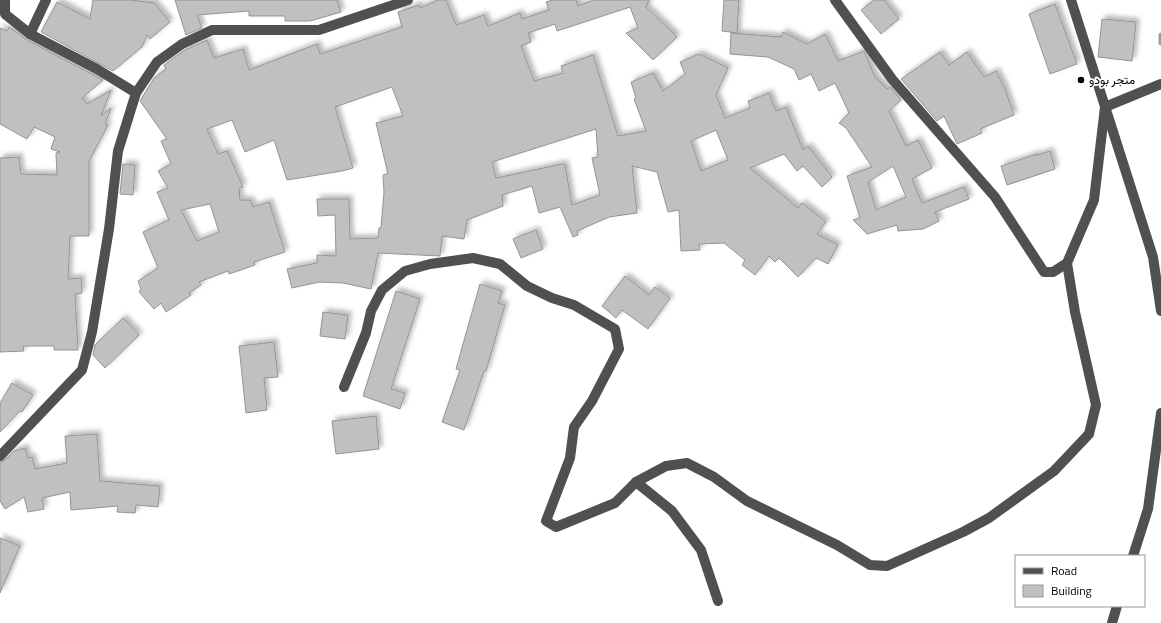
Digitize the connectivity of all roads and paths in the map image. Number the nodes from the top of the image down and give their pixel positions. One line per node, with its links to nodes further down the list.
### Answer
1 (5, 0): 6 (street)
2 (46, 0): 6 (street)
3 (408, 0): 8 (street)
4 (835, 0): 10 (street)
5 (1071, 0): 9 (street)
6 (30, 34): 8 (street)
7 (1161, 84): 9 (street)
8 (136, 93): 14 (street)
9 (1105, 107): 10 (street); 11 (street)
10 (1067, 263): 15 (street)
11 (1161, 311)
12 (344, 386): 15 (street)
13 (1161, 413): 16 (street)
14 (0, 456)
15 (636, 482): 17 (street)
16 (1133, 555)
17 (718, 601)
18 (1117, 607): 19 (street)
19 (1112, 623)

